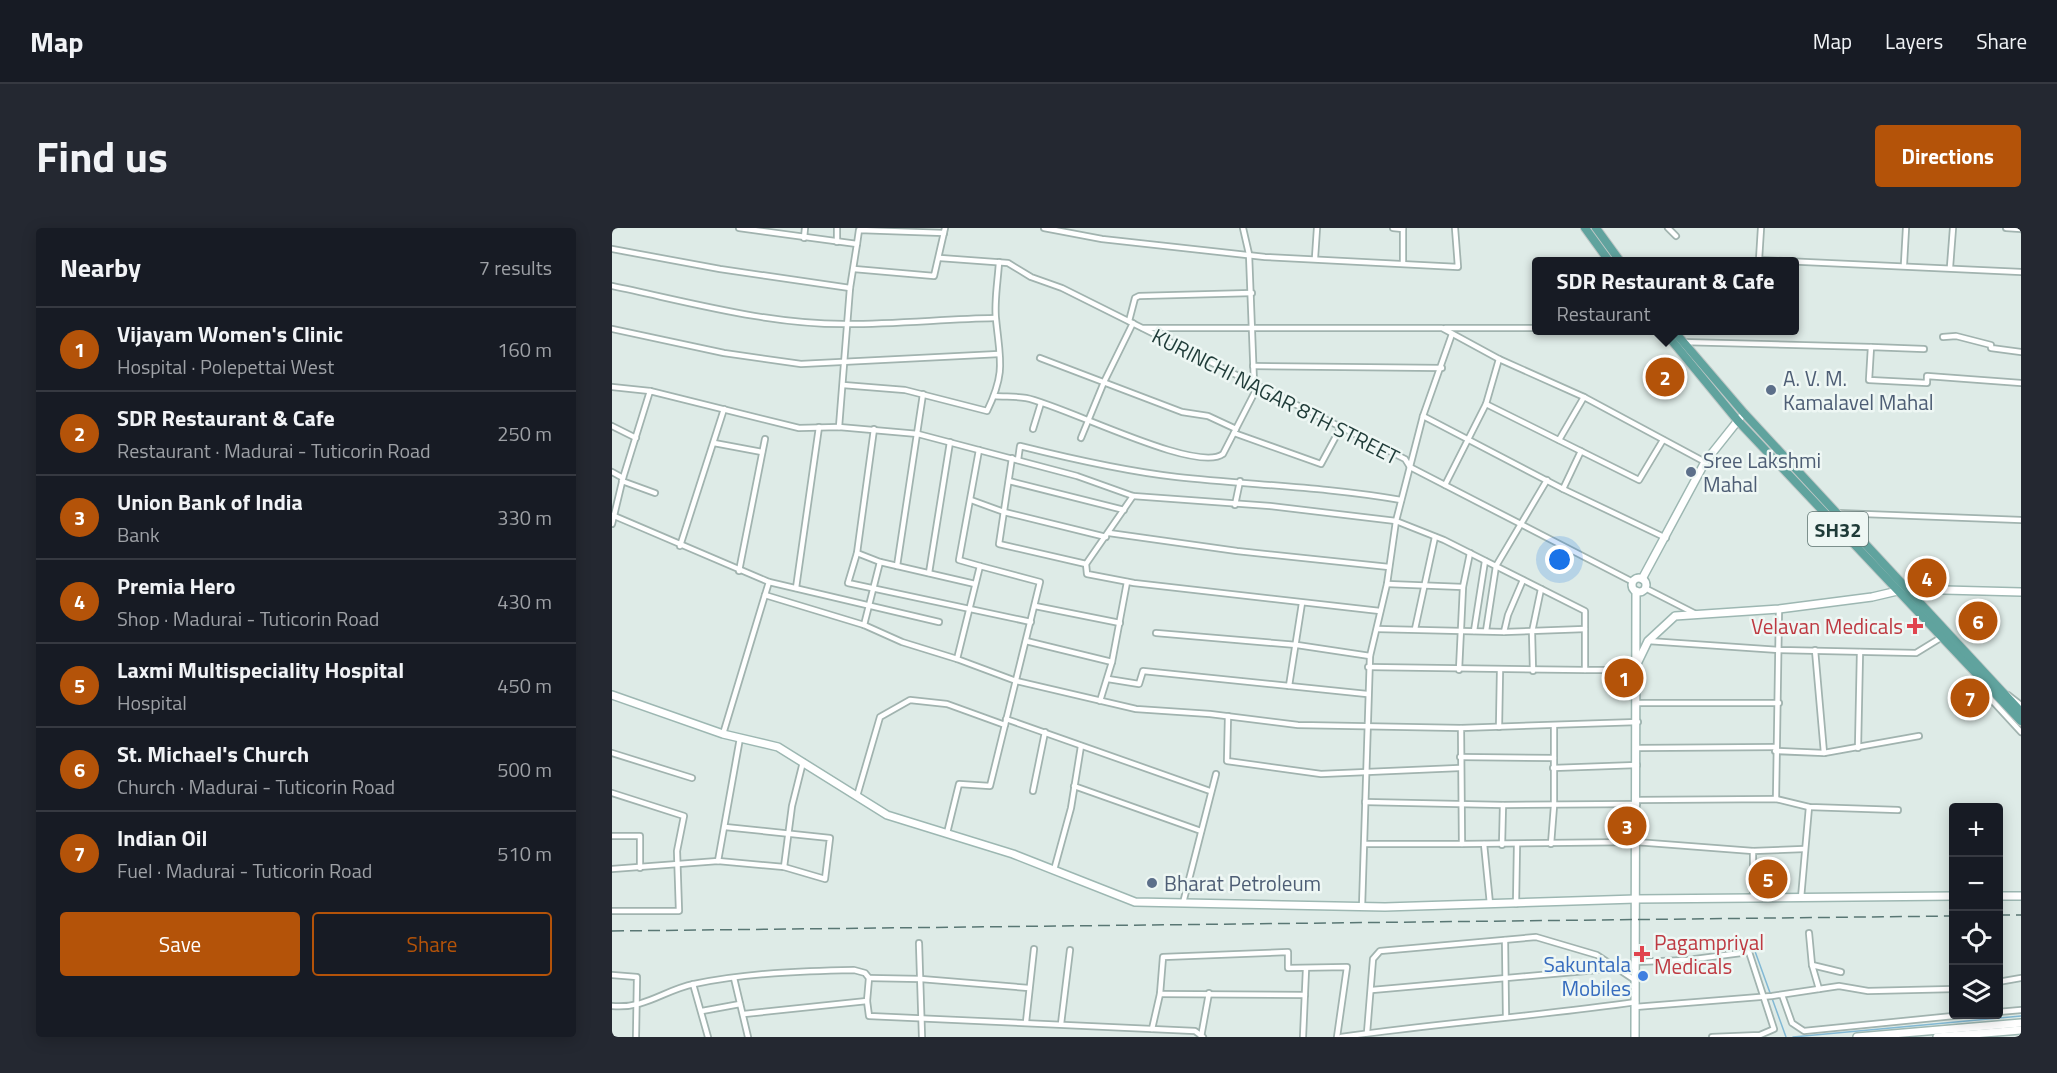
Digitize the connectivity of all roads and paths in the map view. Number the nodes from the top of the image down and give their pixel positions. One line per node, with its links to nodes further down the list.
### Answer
1 (743, 228): 20 (street)
2 (805, 228): 20 (street)
3 (837, 228): 21 (street)
4 (1044, 228): 24 (street)
5 (1243, 228): 24 (street)
6 (1317, 228): 29 (street)
7 (1393, 228): 8 (street)
8 (1403, 228): 32 (street)
9 (1455, 228): 32 (street)
10 (1585, 228): 25 (main road)
11 (1596, 228): 26 (main road)
12 (1668, 228): 19 (street)
13 (1761, 228): 27 (street)
14 (1906, 228): 33 (street)
15 (1953, 228): 34 (street)
16 (2006, 228): 17 (street)
17 (2021, 229)
18 (945, 230): 22 (street); 28 (street)
19 (1676, 236)
20 (804, 238): 21 (street)
21 (837, 242): 22 (street)
22 (856, 244): 35 (street)
23 (612, 249): 38 (street)
24 (1249, 254): 29 (street); 39 (street)
25 (1606, 257)
26 (1617, 257)
27 (1759, 257)
28 (940, 258): 31 (street, KURINCHI NAGAR 8TH STREET); 35 (street)
29 (1315, 258): 32 (street)
30 (1799, 261): 33 (street)
31 (999, 262): 40 (street); 41 (street, KURINCHI NAGAR 8TH STREET)
32 (1403, 263)
33 (1904, 264): 34 (street)
34 (1950, 267): 36 (street)
35 (854, 269): 38 (street)
36 (2021, 272)
37 (612, 286): 42 (street)
38 (850, 288): 42 (street)
39 (1252, 293): 41 (street); 47 (street)
40 (995, 318): 42 (street); 56 (street)
41 (1131, 322): 43 (street, KURINCHI NAGAR 8TH STREET); 62 (street)
42 (848, 324): 59 (street)
43 (1142, 327): 47 (street); 64 (street, KURINCHI NAGAR 8TH STREET)
44 (1442, 328): 45 (street); 47 (street); 48 (street)
45 (1532, 328)
46 (612, 329): 59 (street)
47 (1251, 329): 60 (street)
48 (1452, 334): 58 (street); 61 (street)
49 (1667, 335): 77 (main road, SH32)
50 (1677, 335): 52 (main road, SH32)
51 (1942, 337): 55 (street)
52 (1682, 342): 53 (street); 74 (main road, SH32)
53 (1871, 346): 54 (street); 63 (street)
54 (1924, 349)
55 (2021, 352)
56 (999, 354): 59 (street); 69 (street)
57 (1040, 358): 62 (street)
58 (1499, 359): 70 (street); 72 (street)
59 (844, 362): 65 (street)
60 (1253, 366): 61 (street); 64 (street)
61 (1442, 368): 75 (street)
62 (1104, 382): 76 (street); 84 (street)
63 (2021, 383)
64 (1256, 384): 81 (street, KURINCHI NAGAR 8TH STREET); 84 (street)
65 (843, 385): 68 (street); 80 (street)
66 (612, 387): 67 (street)
67 (650, 391): 73 (street); 86 (street)
68 (922, 394): 69 (street); 85 (street)
69 (994, 396): 71 (street)
70 (1584, 397): 90 (street); 91 (street)
71 (1041, 403): 76 (street); 83 (street)
72 (1486, 404): 89 (street); 90 (street)
73 (724, 409): 79 (street); 93 (street)
74 (1744, 413): 77 (street); 114 (main road, SH32)
75 (1424, 416): 89 (street); 99 (street)
76 (1088, 420): 84 (street); 87 (street)
77 (1738, 421): 98 (street); 150 (main road, SH32)
78 (612, 426): 86 (street)
79 (819, 427): 80 (street); 144 (street)
80 (839, 427): 82 (street)
81 (1341, 427): 84 (street); 99 (street, KURINCHI NAGAR 8TH STREET)
82 (874, 429): 85 (street); 124 (street)
83 (1033, 429)
84 (1235, 431)
85 (918, 434): 92 (street); 129 (street)
86 (636, 438): 101 (street)
87 (1081, 438)
88 (765, 439): 96 (street)
89 (1468, 439): 102 (street); 105 (street)
90 (1559, 440): 95 (street)
91 (1663, 440): 95 (street); 98 (street)
92 (950, 442): 94 (street); 134 (street)
93 (714, 443): 96 (street); 123 (street)
94 (979, 450): 97 (street); 109 (street)
95 (1581, 451): 106 (street)
96 (762, 452): 133 (street)
97 (1015, 459): 103 (street); 104 (street); 108 (street)
98 (1705, 462): 122 (street)
99 (1410, 467): 105 (street, KURINCHI NAGAR 8TH STREET); 110 (street)
100 (612, 472): 101 (street)
101 (622, 480): 107 (street); 115 (street)
102 (1547, 480): 106 (street); 119 (street)
103 (1240, 481): 110 (street); 111 (street)
104 (1009, 482): 112 (street); 113 (street)
105 (1445, 485): 119 (street, KURINCHI NAGAR 8TH STREET)
106 (1563, 489): 122 (street)
107 (655, 493)
108 (1133, 496): 111 (street); 112 (street)
109 (971, 500): 113 (street); 130 (street)
110 (1401, 500): 117 (street)
111 (1235, 504): 117 (street)
112 (1124, 510): 120 (street)
113 (1004, 512): 120 (street); 128 (street)
114 (1836, 513): 116 (street); 147 (main road, SH32)
115 (613, 516): 118 (street); 123 (street)
116 (2021, 520)
117 (1396, 521): 121 (street); 131 (street)
118 (612, 524)
119 (1522, 525): 132 (street); 139 (street, KURINCHI NAGAR 8TH STREET)
120 (1108, 535): 128 (street); 131 (street)
121 (1435, 537): 125 (street); 142 (street)
122 (1666, 538): 135 (street)
123 (680, 546): 133 (street)
124 (857, 553): 127 (street); 148 (street)
125 (1470, 554): 126 (street); 143 (street)
126 (1485, 561): 132 (street); 168 (street)
127 (880, 562): 129 (street); 148 (street)
128 (1086, 564): 138 (street)
129 (897, 566): 134 (street)
130 (980, 566): 140 (street); 155 (street)
131 (1389, 567): 141 (street)
132 (1496, 567): 136 (street); 169 (street)
133 (739, 571): 137 (street)
134 (928, 573): 140 (street)
135 (1642, 579): 139 (street); 145 (street)
136 (1523, 580): 146 (street); 170 (street)
137 (769, 582): 144 (street); 152 (street)
138 (1127, 582): 153 (street); 162 (street)
139 (1633, 582): 149 (street)
140 (975, 584): 157 (street)
141 (1387, 584): 142 (street); 158 (street)
142 (1423, 584): 143 (street); 165 (street)
143 (1463, 587): 167 (street)
144 (796, 588): 154 (street)
145 (1645, 588): 149 (street); 159 (street)
146 (1540, 589): 166 (street); 171 (street)
147 (1906, 589): 150 (street); 151 (street); 193 (main road, SH32)
148 (873, 590): 154 (street); 157 (street)
149 (1636, 591): 186 (street)
150 (1896, 591): 156 (street); 173 (main road, SH32)
151 (2021, 592)
152 (765, 596): 163 (street); 211 (street)
153 (1302, 603): 158 (street); 176 (street)
154 (868, 606): 160 (street); 163 (street)
155 (1035, 606): 161 (street); 162 (street)
156 (1779, 609): 159 (street); 177 (street)
157 (969, 610): 161 (street); 181 (street)
158 (1380, 611): 164 (street)
159 (1696, 614): 175 (street)
160 (939, 622)
161 (1031, 622): 174 (street)
162 (1120, 623): 182 (street)
163 (864, 626): 181 (street)
164 (1377, 629): 165 (street); 180 (street)
165 (1415, 629): 167 (street)
166 (1585, 629): 171 (street); 185 (street)
167 (1461, 630): 168 (street); 184 (street)
168 (1474, 631): 169 (street)
169 (1486, 631): 170 (street)
170 (1504, 632): 171 (street)
171 (1532, 632): 188 (street)
172 (1156, 633): 176 (street)
173 (1942, 637): 179 (street); 191 (main road, SH32)
174 (1026, 641): 182 (street); 190 (street)
175 (1648, 641): 177 (street); 186 (street)
176 (1297, 645): 180 (street); 192 (street)
177 (1779, 650): 178 (street); 198 (street)
178 (1815, 650): 179 (street); 219 (street)
179 (1860, 652): 216 (street)
180 (1370, 656): 183 (street)
181 (957, 659): 190 (street)
182 (1112, 662): 189 (street)
183 (1368, 667): 184 (street); 194 (street)
184 (1459, 670): 187 (street)
185 (1586, 670): 186 (street); 188 (street)
186 (1634, 670): 197 (street)
187 (1500, 671): 188 (street); 207 (street)
188 (1533, 671)
189 (1108, 679): 192 (street); 196 (street)
190 (1016, 681): 196 (street); 202 (street)
191 (1984, 682): 204 (main road, SH32); 210 (street)
192 (1289, 686): 194 (street)
193 (2003, 692): 199 (street); 200 (main road, SH32)
194 (1367, 694): 205 (street)
195 (612, 695): 211 (street)
196 (1100, 701): 201 (street)
197 (1635, 703): 198 (street); 203 (street)
198 (1779, 703): 217 (street)
199 (2021, 705)
200 (2021, 712)
201 (1228, 716): 205 (street); 226 (street)
202 (1006, 722): 209 (street); 233 (street); 245 (street)
203 (1638, 722): 206 (street); 215 (street)
204 (2021, 722)
205 (1366, 726): 208 (street); 226 (street)
206 (1554, 726): 207 (street); 221 (street)
207 (1499, 727): 208 (street)
208 (1461, 728): 220 (street)
209 (1045, 732): 214 (street); 230 (street)
210 (2021, 732)
211 (723, 734): 213 (street)
212 (1919, 736): 216 (street)
213 (740, 738): 222 (street); 242 (street)
214 (1081, 746): 229 (street); 231 (street)
215 (1638, 748): 217 (street); 223 (street)
216 (1858, 748): 219 (street)
217 (1776, 749): 219 (street); 234 (street)
218 (612, 753): 228 (street)
219 (1824, 753)
220 (1460, 757): 221 (street); 224 (street)
221 (1554, 758): 225 (street)
222 (803, 762): 233 (street); 244 (street)
223 (1637, 765): 225 (street); 236 (street)
224 (1459, 768): 226 (street); 237 (street)
225 (1553, 768): 239 (street)
226 (1365, 771): 235 (street)
227 (1216, 774): 231 (street)
228 (692, 778)
229 (1074, 786): 243 (street); 261 (street)
230 (1033, 791)
231 (1210, 791): 243 (street)
232 (612, 793): 257 (street)
233 (856, 796): 245 (street)
234 (1776, 799): 236 (street); 240 (street)
235 (1365, 802): 237 (street); 248 (street)
236 (1637, 802): 239 (street); 247 (street)
237 (1460, 804): 238 (street); 249 (street)
238 (1503, 806): 239 (street); 252 (street)
239 (1554, 806): 251 (street)
240 (1809, 807): 241 (street); 254 (street)
241 (1898, 810)
242 (725, 827): 244 (street); 256 (street)
243 (1201, 831): 268 (street)
244 (788, 832): 258 (street); 258 (street)
245 (947, 833): 261 (street)
246 (612, 836): 259 (street)
247 (1636, 842): 251 (street); 255 (street); 267 (street)
248 (1365, 844): 249 (street); 271 (street)
249 (1462, 844): 250 (street)
250 (1484, 844): 252 (street); 269 (street)
251 (1551, 844): 253 (street)
252 (1502, 845): 253 (street)
253 (1517, 845): 270 (street)
254 (1804, 849): 255 (street); 266 (street)
255 (1754, 851): 265 (street)
256 (718, 861): 257 (street); 258 (street)
257 (676, 866): 259 (street); 272 (street)
258 (784, 867)
259 (640, 868): 260 (street)
260 (612, 869)
261 (1054, 870): 268 (street)
262 (1949, 896): 266 (street)
263 (2003, 896): 264 (street)
264 (2021, 896)
265 (1754, 898): 266 (street); 267 (street)
266 (1801, 898)
267 (1636, 899): 270 (street); 278 (street)
268 (1183, 903): 271 (street)
269 (1490, 904): 270 (street); 271 (street)
270 (1516, 904)
271 (1362, 907)
272 (612, 911)
273 (1809, 933): 279 (street)
274 (1505, 940): 280 (street); 284 (street); 295 (street)
275 (919, 943): 288 (street)
276 (1034, 949): 292 (street)
277 (1070, 950): 315 (street)
278 (1636, 962): 289 (street); 300 (street)
279 (1812, 965): 282 (street); 293 (street)
280 (1614, 966): 284 (street); 289 (street)
281 (1306, 969): 297 (street); 298 (street); 326 (street)
282 (1841, 972)
283 (612, 975): 302 (street)
284 (1504, 977): 295 (street); 311 (street)
285 (734, 978): 286 (street); 291 (street); 303 (street)
286 (869, 978): 288 (street); 301 (street)
287 (2021, 978): 290 (street)
288 (921, 979): 292 (street); 312 (street)
289 (1636, 981): 304 (street)
290 (2003, 981)
291 (693, 984): 302 (street); 307 (street)
292 (1029, 988): 313 (street)
293 (1819, 989): 294 (street); 299 (street)
294 (1949, 989)
295 (1372, 990): 318 (street)
296 (1209, 993): 297 (street); 298 (street); 319 (street)
297 (1160, 994): 316 (street)
298 (1305, 995): 325 (street)
299 (1782, 995): 300 (street); 310 (street)
300 (1768, 996): 304 (street); 328 (street)
301 (867, 1001): 309 (street); 312 (street)
302 (637, 1004): 305 (street); 321 (street)
303 (740, 1004): 307 (street); 309 (street)
304 (1636, 1005): 311 (street); 327 (street)
305 (612, 1006)
306 (2021, 1010): 308 (street)
307 (702, 1011): 322 (street)
308 (2003, 1012)
309 (744, 1014): 323 (street)
310 (1949, 1016)
311 (1506, 1017): 318 (street)
312 (923, 1018): 313 (street); 324 (street)
313 (1026, 1022): 315 (street)
314 (2021, 1023): 329 (street)
315 (1061, 1024): 316 (street)
316 (1152, 1029): 319 (street)
317 (2021, 1030): 320 (street)
318 (1367, 1033): 326 (street)
319 (1202, 1036)
320 (1960, 1036): 330 (street)
321 (636, 1037)
322 (708, 1037)
323 (748, 1037)
324 (922, 1037)
325 (1304, 1037)
326 (1339, 1037)
327 (1635, 1037)
328 (1712, 1037)
329 (1857, 1037)
330 (1937, 1037)

